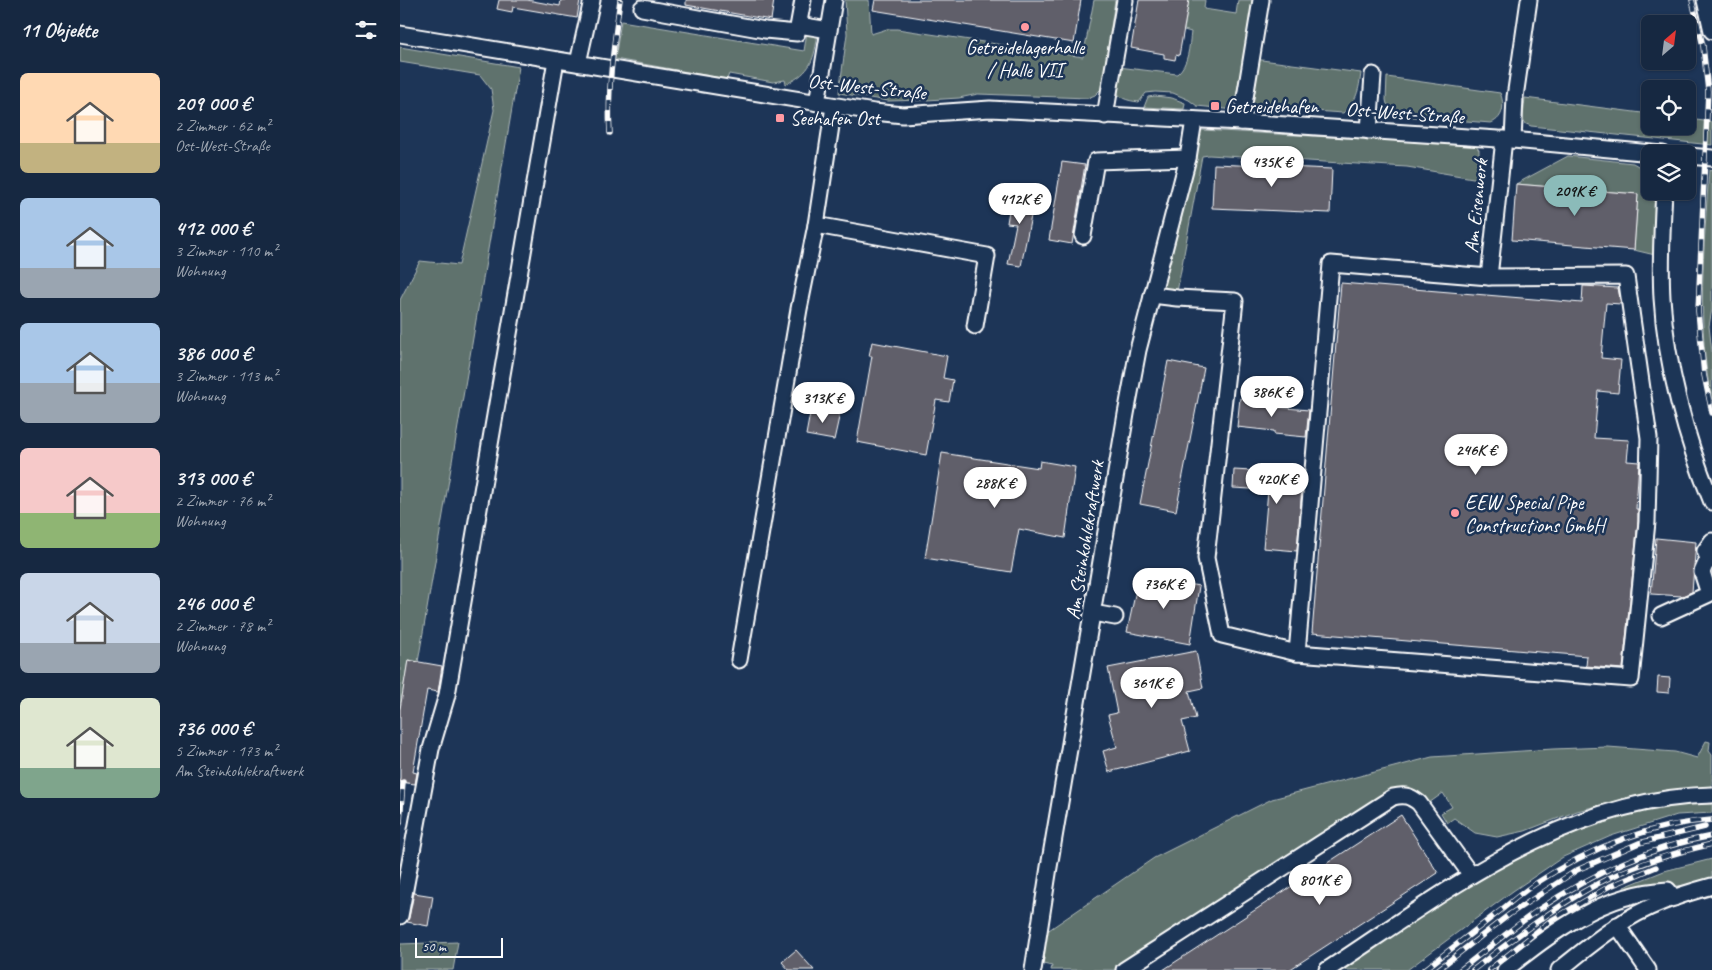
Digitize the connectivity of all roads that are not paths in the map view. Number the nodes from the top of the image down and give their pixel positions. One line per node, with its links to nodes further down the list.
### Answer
1 (592, 0): 14 (street)
2 (803, 0): 9 (street)
3 (834, 0): 10 (street)
4 (1125, 0): 18 (street)
5 (1261, 0): 20 (street)
6 (1529, 0): 22 (street, Am Eisenwerk)
7 (1706, 0): 11 (street)
8 (642, 8): 9 (street)
9 (799, 25): 10 (street)
10 (829, 30): 16 (street)
11 (1712, 31)
12 (400, 34): 13 (street, Ost-West-Straße)
13 (556, 60): 14 (street, Ost-West-Straße); 45 (street)
14 (578, 63): 16 (street, Ost-West-Straße)
15 (1373, 75): 21 (street)
16 (817, 103): 17 (street, Ost-West-Straße)
17 (834, 106): 18 (street, Ost-West-Straße); 28 (street)
18 (1105, 116): 19 (street, Ost-West-Straße)
19 (1194, 120): 20 (street, Ost-West-Straße); 25 (street, Am Steinkohlekraftwerk)
20 (1241, 122): 21 (street, Ost-West-Straße)
21 (1369, 131): 22 (street, Ost-West-Straße)
22 (1508, 140): 23 (street, Ost-West-Straße); 30 (street, Am Eisenwerk)
23 (1641, 152)
24 (1696, 157): 26 (street)
25 (1188, 158): 29 (street); 31 (street, Am Steinkohlekraftwerk)
26 (1712, 158)
27 (1663, 200): 33 (street)
28 (816, 225): 32 (street); 40 (street)
29 (1083, 236)
30 (1489, 277): 39 (street); 39 (street)
31 (1152, 295): 36 (street, Am Steinkohlekraftwerk); 39 (street)
32 (975, 326)
33 (1712, 502)
34 (1712, 541): 35 (street)
35 (1710, 561): 37 (street)
36 (1093, 612): 38 (street); 47 (street, Am Steinkohlekraftwerk)
37 (1661, 616)
38 (1115, 617)
39 (1297, 652)
40 (739, 660)
41 (1712, 795): 42 (street)
42 (1471, 875): 48 (street); 49 (street)
43 (1712, 886): 44 (street)
44 (1674, 898): 46 (street); 50 (street)
45 (400, 916)
46 (1617, 925): 51 (street); 52 (street)
47 (1033, 970)
48 (1124, 970)
49 (1327, 970)
50 (1505, 970)
51 (1559, 970)
52 (1648, 970)

